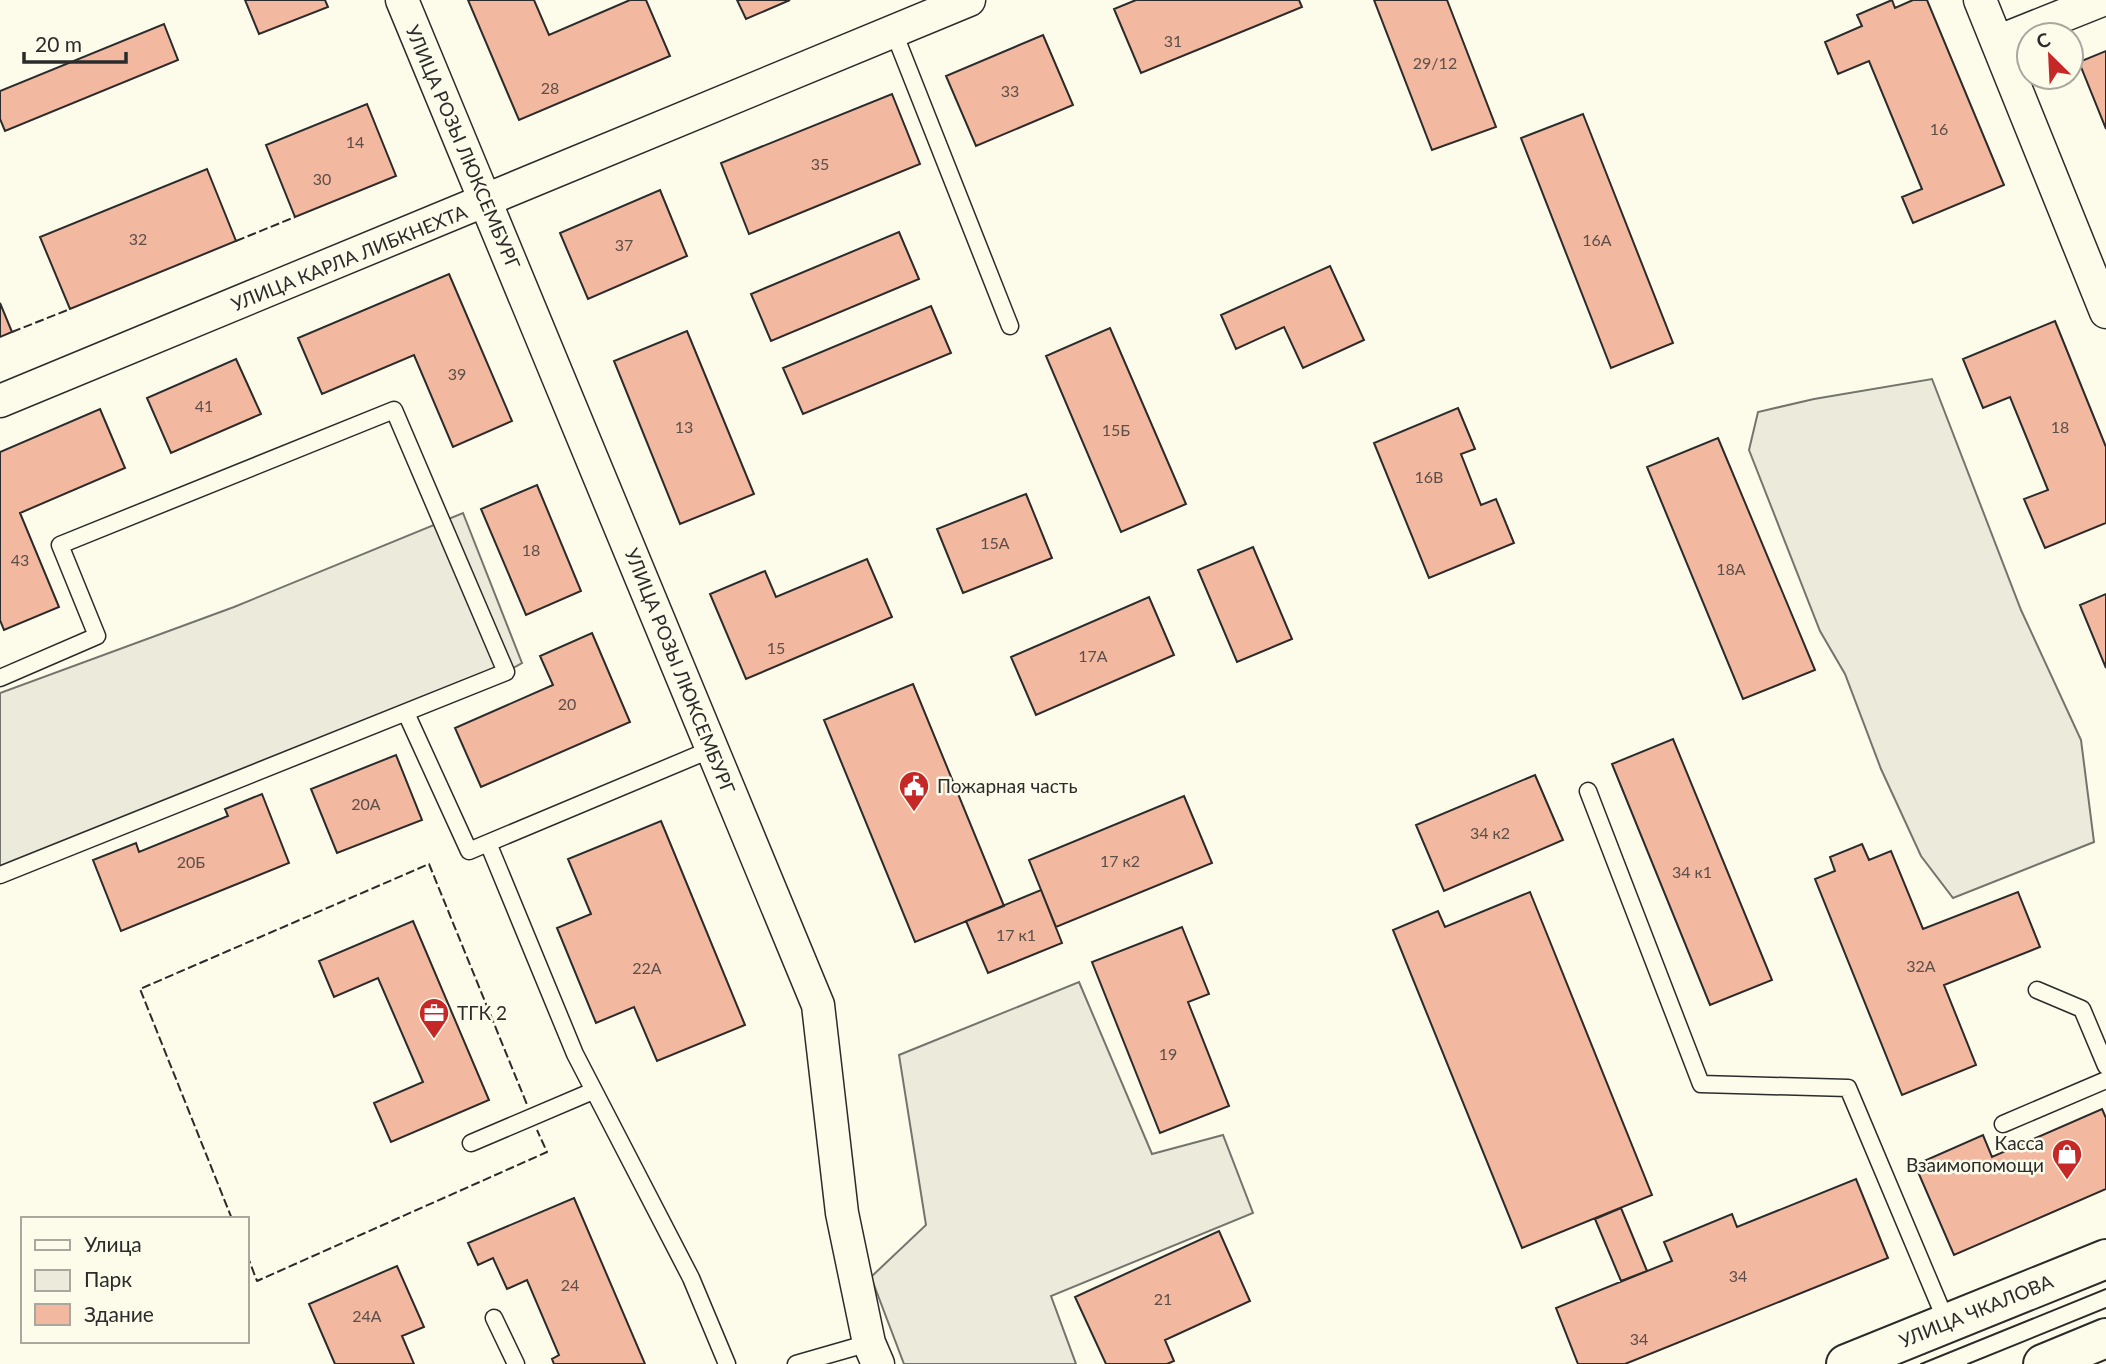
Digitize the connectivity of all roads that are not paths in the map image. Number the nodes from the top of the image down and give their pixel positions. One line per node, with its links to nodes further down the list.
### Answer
1 (402, 0): 7 (street, УЛИЦА РОЗЫ ЛЮКСЕМБУРГ)
2 (969, 0): 5 (street, УЛИЦА КАРЛА ЛИБКНЕХТА)
3 (1980, 0): 6 (street)
4 (2102, 0): 6 (street)
5 (893, 30): 7 (street, УЛИЦА КАРЛА ЛИБКНЕХТА); 9 (lane)
6 (1997, 42): 8 (street)
7 (486, 201): 10 (street, УЛИЦА КАРЛА ЛИБКНЕХТА); 13 (street, УЛИЦА РОЗЫ ЛЮКСЕМБУРГ)
8 (2106, 312)
9 (1010, 327)
10 (0, 401)
11 (0, 678): 12 (lane)
12 (406, 713): 15 (lane); 16 (lane)
13 (712, 749): 15 (lane); 27 (street, УЛИЦА РОЗЫ ЛЮКСЕМБУРГ)
14 (1588, 791): 25 (lane)
15 (488, 843): 20 (lane)
16 (0, 875)
17 (2037, 990): 18 (lane)
18 (2106, 1066)
19 (2106, 1080): 21 (lane)
20 (593, 1091): 22 (lane); 29 (lane)
21 (2003, 1124)
22 (471, 1143)
23 (2106, 1259): 25 (main road, УЛИЦА ЧКАЛОВА)
24 (494, 1318): 28 (lane)
25 (1947, 1323): 31 (main road, УЛИЦА ЧКАЛОВА)
26 (2106, 1338): 32 (main road)
27 (874, 1353): 30 (lane)
28 (516, 1364)
29 (727, 1364)
30 (796, 1364)
31 (1846, 1364)
32 (2043, 1364)

